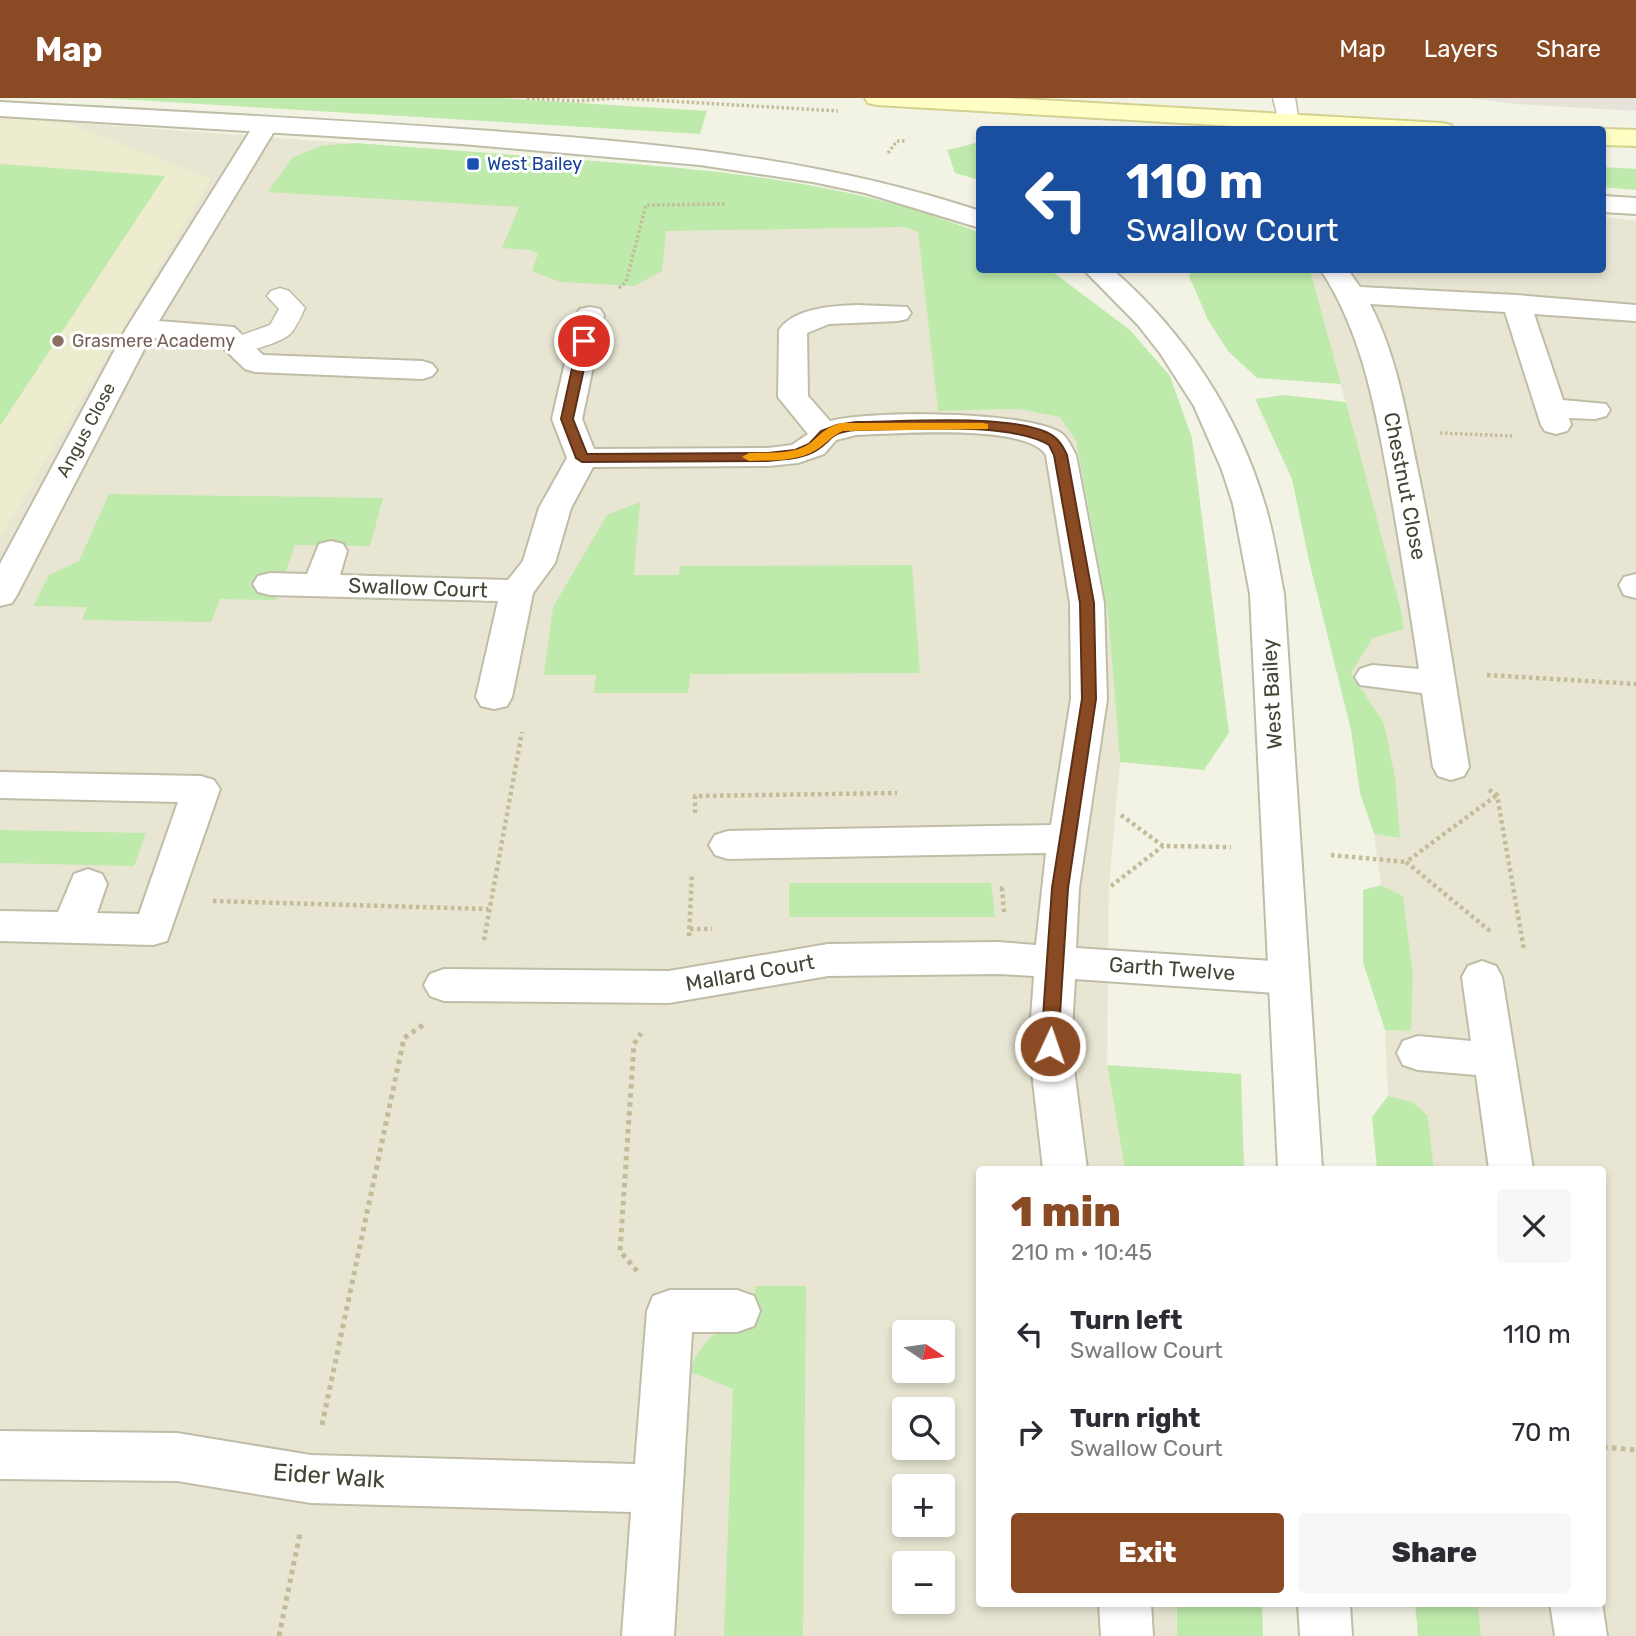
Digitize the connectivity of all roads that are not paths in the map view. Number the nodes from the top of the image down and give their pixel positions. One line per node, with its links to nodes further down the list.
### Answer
1 (877, 98): 4 (main road)
2 (1284, 98): 4 (lane)
3 (0, 109): 5 (street)
4 (1288, 122): 6 (main road)
5 (266, 125): 11 (street); 19 (street, Angus Close)
6 (1365, 126)
7 (1606, 137): 8 (main road)
8 (1636, 138)
9 (1606, 204): 10 (street)
10 (1636, 206)
11 (976, 219)
12 (1101, 273): 42 (street, West Bailey)
13 (1345, 282): 15 (street, Chestnut Close); 31 (street, Chestnut Close)
14 (280, 296): 20 (lane)
15 (1516, 303): 17 (street, Chestnut Close); 22 (street)
16 (897, 313): 23 (street)
17 (1636, 313)
18 (590, 315): 24 (street)
19 (140, 328): 20 (street); 29 (street, Angus Close)
20 (237, 346): 21 (street)
21 (422, 370)
22 (1595, 410)
23 (825, 434): 24 (street); 35 (street)
24 (582, 458): 28 (street, Swallow Court)
25 (331, 551): 27 (street, Swallow Court)
26 (270, 584): 27 (street, Swallow Court)
27 (320, 585): 28 (street, Swallow Court)
28 (517, 590): 32 (street, Swallow Court)
29 (0, 596)
30 (1372, 677): 31 (street)
31 (1437, 677): 33 (street, Chestnut Close)
32 (494, 697)
33 (1451, 767)
34 (0, 785): 39 (street)
35 (1067, 839): 36 (street); 40 (street)
36 (728, 845)
37 (89, 884): 39 (street)
38 (0, 926): 39 (street)
39 (72, 928)
40 (1055, 960): 42 (street, Garth Twelve); 43 (street, Mallard Court); 46 (street)
41 (1482, 977): 45 (street)
42 (1289, 978): 47 (street, West Bailey)
43 (461, 986)
44 (1418, 1053): 45 (street)
45 (1494, 1060): 48 (street)
46 (1065, 1166)
47 (1300, 1166)
48 (1511, 1166)
49 (737, 1311): 51 (street)
50 (0, 1455): 51 (street, Eider Walk)
51 (658, 1489): 55 (street)
52 (1125, 1607): 56 (street)
53 (1324, 1607): 57 (street)
54 (1577, 1607): 58 (street)
55 (648, 1636)
56 (1127, 1636)
57 (1326, 1636)
58 (1581, 1636)

